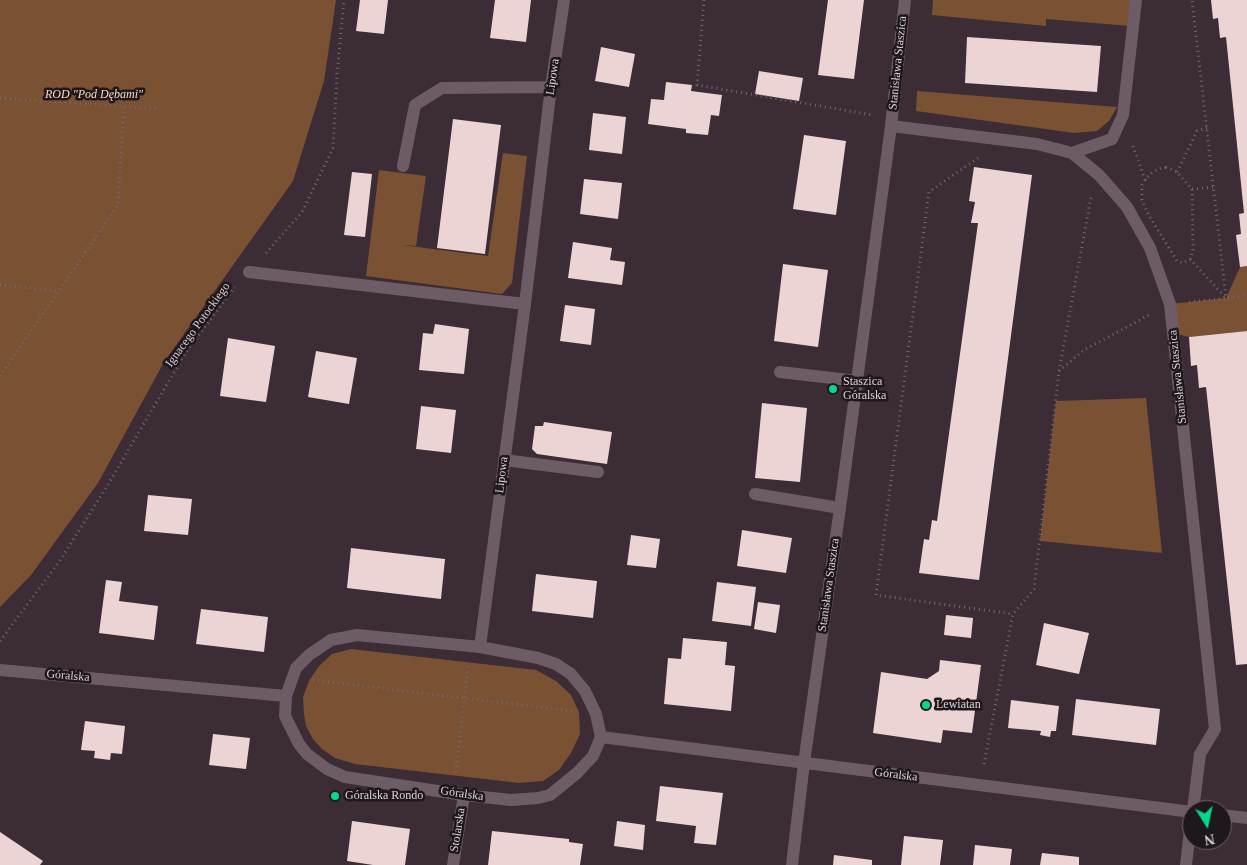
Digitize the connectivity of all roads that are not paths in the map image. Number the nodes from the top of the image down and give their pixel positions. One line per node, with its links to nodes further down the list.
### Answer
1 (564, 0): 4 (street, Lipowa)
2 (905, 0): 5 (street, Stanisława Staszica)
3 (1136, 0): 6 (street)
4 (551, 87): 7 (street); 9 (street, Lipowa)
5 (891, 126): 6 (street, Stanisława Staszica); 11 (street, Stanisława Staszica)
6 (1072, 153): 22 (street, Stanisława Staszica)
7 (403, 166)
8 (250, 272): 9 (street)
9 (525, 304): 12 (street, Lipowa)
10 (780, 372): 11 (street)
11 (858, 381): 15 (street, Stanisława Staszica)
12 (504, 460): 13 (street); 16 (street, Lipowa)
13 (598, 472)
14 (755, 494): 15 (street)
15 (840, 508): 20 (street, Stanisława Staszica)
16 (475, 646): 18 (street, Góralska); 19 (street, Góralska)
17 (0, 670): 18 (street, Góralska)
18 (286, 696): 21 (street, Góralska)
19 (601, 737): 20 (street, Góralska); 21 (street, Góralska)
20 (804, 763): 23 (street, Góralska); 28 (street, Stanisława Staszica)
21 (459, 794): 27 (street, Stolarska)
22 (1194, 800)
23 (1182, 811)
24 (1232, 816): 25 (street)
25 (1247, 818)
26 (1188, 850): 29 (street, Stanisława Staszica)
27 (453, 865)
28 (792, 865)
29 (1186, 865)

